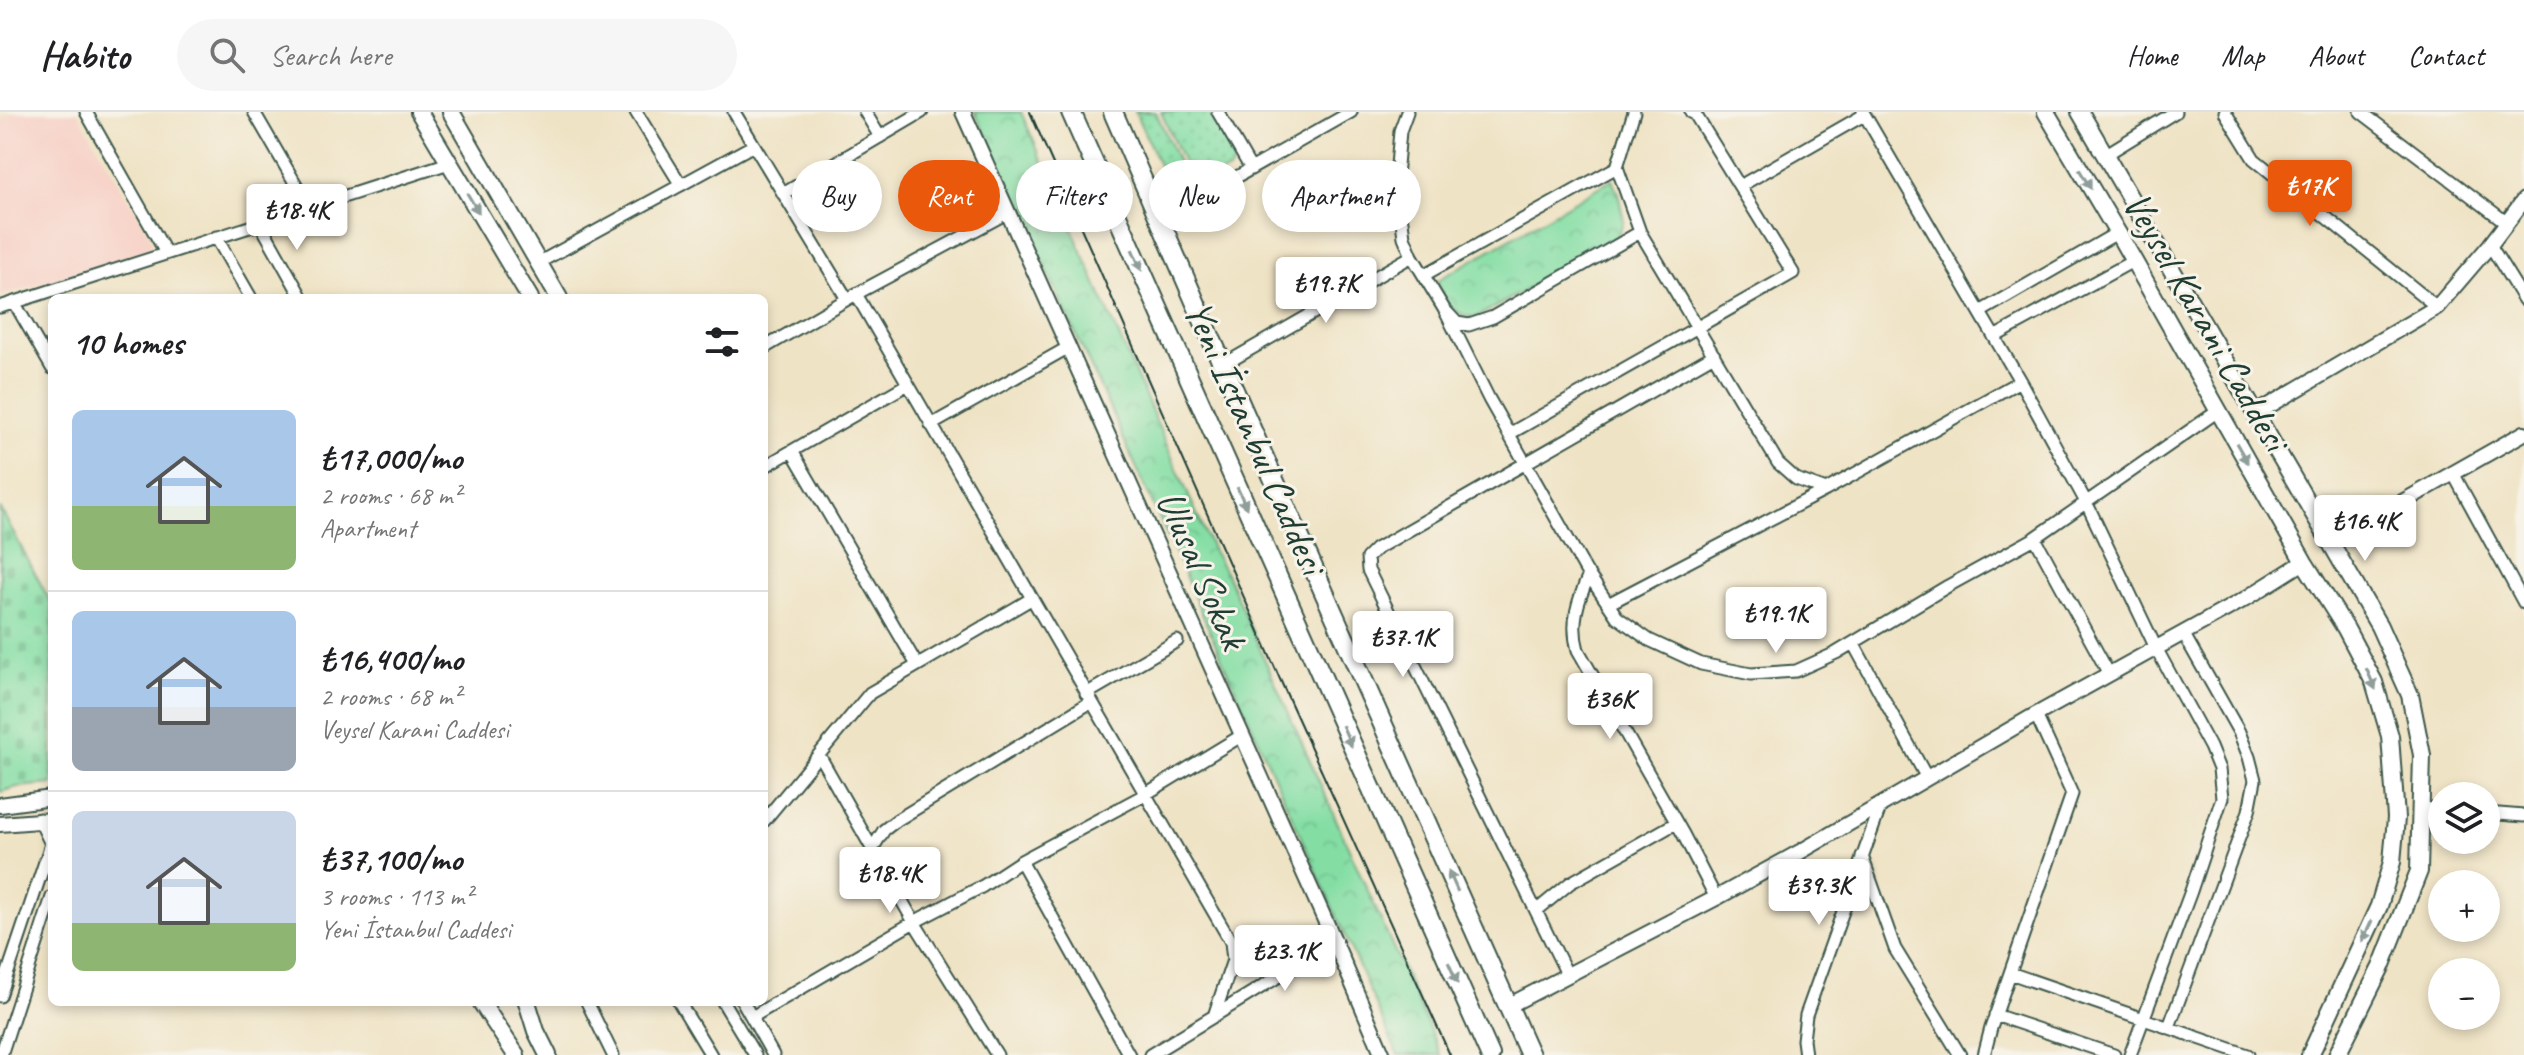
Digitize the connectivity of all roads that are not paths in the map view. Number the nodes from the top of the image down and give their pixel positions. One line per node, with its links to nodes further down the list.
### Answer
1 (86, 112): 44 (street)
2 (254, 112): 35 (street)
3 (419, 112): 26 (main road)
4 (451, 112): 47 (main road)
5 (636, 112): 30 (street)
6 (734, 112): 24 (street)
7 (865, 112): 23 (street)
8 (922, 112): 23 (street)
9 (963, 112): 36 (street, Ulusal Sokak)
10 (1071, 112): 147 (highway, Yeni İstanbul Caddesi, one-way to 147)
11 (1113, 112): 32 (highway, Yeni İstanbul Caddesi)
12 (1218, 112): 28 (street)
13 (1351, 112): 28 (street)
14 (1407, 112): 45 (street)
15 (1634, 112): 27 (street)
16 (1691, 112): 31 (street)
17 (2046, 112): 41 (main road, Veysel Karani Caddesi, one-way to 41)
18 (2080, 112): 25 (main road, Veysel Karani Caddesi)
19 (2175, 112): 25 (street)
20 (2225, 112): 57 (street)
21 (2361, 112): 38 (street)
22 (1864, 113): 31 (street); 59 (street)
23 (880, 137): 33 (street)
24 (754, 145): 30 (street); 33 (street)
25 (2105, 155): 70 (main road, Veysel Karani Caddesi)
26 (449, 163): 35 (street); 51 (main road, one-way to 51)
27 (1617, 167): 40 (street); 48 (street)
28 (1251, 169): 29 (street)
29 (1246, 172)
30 (681, 185): 47 (street)
31 (1740, 186): 60 (street)
32 (1149, 193)
33 (783, 194): 53 (street)
34 (2524, 200): 38 (street)
35 (309, 207): 37 (street)
36 (1007, 213): 53 (street); 63 (street, Ulusal Sokak)
37 (260, 223): 42 (street); 50 (street)
38 (2507, 223): 43 (street)
39 (1166, 232): 66 (highway, Yeni İstanbul Caddesi)
40 (1640, 232): 58 (street); 60 (street)
41 (2117, 233): 46 (main road, Veysel Karani Caddesi); 59 (street)
42 (216, 237): 44 (street); 49 (street)
43 (2490, 245): 54 (street); 57 (street)
44 (166, 253): 55 (street)
45 (1412, 256): 48 (street); 66 (street)
46 (2133, 261): 61 (street); 69 (main road, Veysel Karani Caddesi)
47 (538, 263): 52 (main road)
48 (1424, 275): 58 (street)
49 (249, 294)
50 (300, 294)
51 (528, 294)
52 (557, 294)
53 (851, 296): 62 (street); 68 (street)
54 (2524, 300)
55 (14, 302): 56 (street); 65 (street)
56 (0, 307)
57 (2437, 307): 70 (street)
58 (1444, 309): 73 (street)
59 (1980, 312): 61 (street)
60 (1698, 328): 64 (street); 73 (street)
61 (1994, 337): 67 (street)
62 (768, 346)
63 (1069, 347): 71 (street); 95 (street, Ulusal Sokak)
64 (1714, 355): 75 (street); 78 (street)
65 (48, 361)
66 (1223, 365): 129 (highway, Yeni İstanbul Caddesi, one-way to 66)
67 (2020, 381): 78 (street); 79 (street)
68 (908, 384): 71 (street); 74 (street)
69 (2218, 411): 79 (street); 82 (main road, Veysel Karani Caddesi, one-way to 82)
70 (2255, 414): 81 (main road, Veysel Karani Caddesi)
71 (931, 425): 84 (street)
72 (2524, 433): 77 (street)
73 (1509, 434): 75 (street)
74 (792, 451): 76 (street); 91 (street)
75 (1525, 463): 83 (street); 116 (street)
76 (768, 465)
77 (2453, 473): 81 (street); 85 (street)
78 (1826, 490): 86 (street)
79 (2087, 504): 80 (street); 90 (street)
80 (2035, 538): 89 (street); 92 (street)
81 (2330, 543): 102 (main road, Veysel Karani Caddesi)
82 (2304, 562): 87 (street); 155 (main road, Veysel Karani Caddesi, one-way to 155)
83 (1589, 575): 86 (street); 108 (street)
84 (1031, 599): 91 (street); 93 (street)
85 (2524, 603)
86 (1608, 604): 89 (street)
87 (2183, 633): 90 (street); 134 (street)
88 (1177, 641): 93 (street)
89 (1853, 643): 97 (street)
90 (2156, 648): 92 (street); 133 (street)
91 (917, 665): 96 (street)
92 (2109, 674): 94 (street)
93 (1088, 698): 98 (street); 110 (street)
94 (2036, 715): 97 (street); 119 (street)
95 (1241, 736): 98 (street); 118 (street, Ulusal Sokak)
96 (819, 755): 105 (street); 110 (street)
97 (1927, 778): 101 (street)
98 (1144, 795): 113 (street); 131 (street)
99 (48, 799): 100 (street)
100 (0, 805)
101 (1881, 805): 112 (street); 114 (street)
102 (2422, 808): 103 (street); 156 (main road, Veysel Karani Caddesi)
103 (2428, 809)
104 (2500, 814): 106 (street)
105 (768, 816)
106 (2524, 816)
107 (46, 820): 109 (street)
108 (1676, 823): 114 (street); 116 (street)
109 (0, 824)
110 (872, 849): 117 (street)
111 (48, 853): 121 (street)
112 (1862, 856): 149 (street); 150 (street)
113 (1021, 861): 117 (street); 144 (street)
114 (1716, 898): 120 (street)
115 (48, 909): 136 (street)
116 (1536, 911): 120 (street)
117 (914, 922): 132 (street); 143 (street)
118 (1333, 938): 131 (street); 146 (street, Ulusal Sokak)
119 (2010, 973): 130 (street); 133 (street)
120 (1567, 974): 129 (street)
121 (0, 996)
122 (484, 1006): 137 (main road)
123 (523, 1006): 135 (main road)
124 (528, 1006): 135 (main road)
125 (589, 1006): 139 (street)
126 (681, 1006): 140 (street)
127 (725, 1006): 141 (street)
128 (745, 1006): 132 (street)
129 (1508, 1006): 148 (highway, Yeni İstanbul Caddesi)
130 (1995, 1015): 151 (street); 152 (street)
131 (1214, 1016): 145 (street)
132 (752, 1017): 142 (street)
133 (2144, 1018): 134 (street); 153 (street)
134 (2169, 1027): 154 (street)
135 (536, 1031): 138 (main road)
136 (1, 1055)
137 (516, 1055)
138 (548, 1055)
139 (613, 1055)
140 (711, 1055)
141 (755, 1055)
142 (773, 1055)
143 (997, 1055)
144 (1129, 1055)
145 (1150, 1055)
146 (1383, 1055)
147 (1490, 1055)
148 (1530, 1055)
149 (1805, 1055)
150 (1960, 1055)
151 (1984, 1055)
152 (2114, 1055)
153 (2130, 1055)
154 (2248, 1055)
155 (2310, 1055)
156 (2337, 1055)

